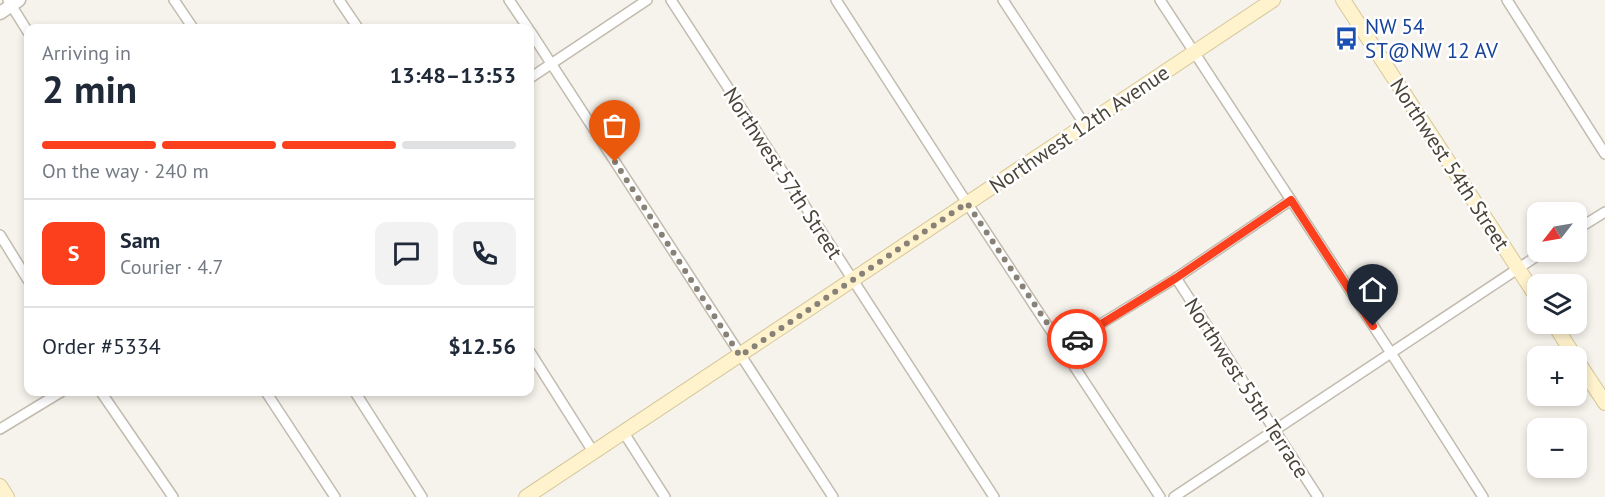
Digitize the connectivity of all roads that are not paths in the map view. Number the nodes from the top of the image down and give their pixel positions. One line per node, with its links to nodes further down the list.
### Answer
1 (174, 0): 15 (street)
2 (339, 0): 16 (street)
3 (509, 0): 17 (street)
4 (647, 0): 20 (street)
5 (671, 0): 33 (street, Northwest 57th Street)
6 (836, 0): 25 (street)
7 (1002, 0): 22 (street)
8 (1160, 0): 19 (street)
9 (1273, 0): 19 (main road, Northwest 12th Avenue)
10 (1343, 0): 30 (main road, Northwest 54th Street)
11 (1507, 0): 23 (street)
12 (13, 2): 13 (street); 14 (street)
13 (0, 13)
14 (24, 24)
15 (190, 24)
16 (355, 24)
17 (525, 24)
18 (534, 38): 20 (street)
19 (1195, 52): 22 (main road, Northwest 12th Avenue); 24 (street)
20 (551, 63): 21 (street); 37 (street)
21 (534, 75)
22 (1085, 124): 25 (main road, Northwest 12th Avenue)
23 (1605, 154)
24 (1291, 200): 32 (street); 36 (street)
25 (967, 203): 33 (main road, Northwest 12th Avenue); 35 (street)
26 (1605, 212): 27 (street)
27 (1587, 223)
28 (0, 235): 31 (street)
29 (1527, 262): 30 (street)
30 (1518, 268): 34 (main road, Northwest 54th Street); 36 (street)
31 (24, 274)
32 (1176, 278): 35 (street); 46 (street, Northwest 55th Terrace)
33 (853, 280): 37 (main road, Northwest 12th Avenue); 57 (street, Northwest 57th Street)
34 (1527, 282)
35 (1063, 347): 58 (street)
36 (1391, 352): 46 (street); 61 (street)
37 (740, 356): 47 (main road, Northwest 12th Avenue); 56 (street)
38 (534, 358): 48 (street)
39 (1587, 375): 44 (main road)
40 (54, 396): 45 (street)
41 (104, 396): 51 (street)
42 (269, 396): 52 (street)
43 (358, 396): 53 (street)
44 (1605, 403)
45 (0, 429)
46 (1274, 430): 59 (street); 60 (street, Northwest 55th Terrace)
47 (624, 433): 48 (main road, Northwest 12th Avenue); 55 (street)
48 (594, 453): 54 (main road, Northwest 12th Avenue)
49 (0, 486): 50 (main road)
50 (8, 497)
51 (173, 497)
52 (334, 497)
53 (422, 497)
54 (526, 497)
55 (665, 497)
56 (833, 497)
57 (994, 497)
58 (1160, 497)
59 (1174, 497)
60 (1318, 497)
61 (1483, 497)

